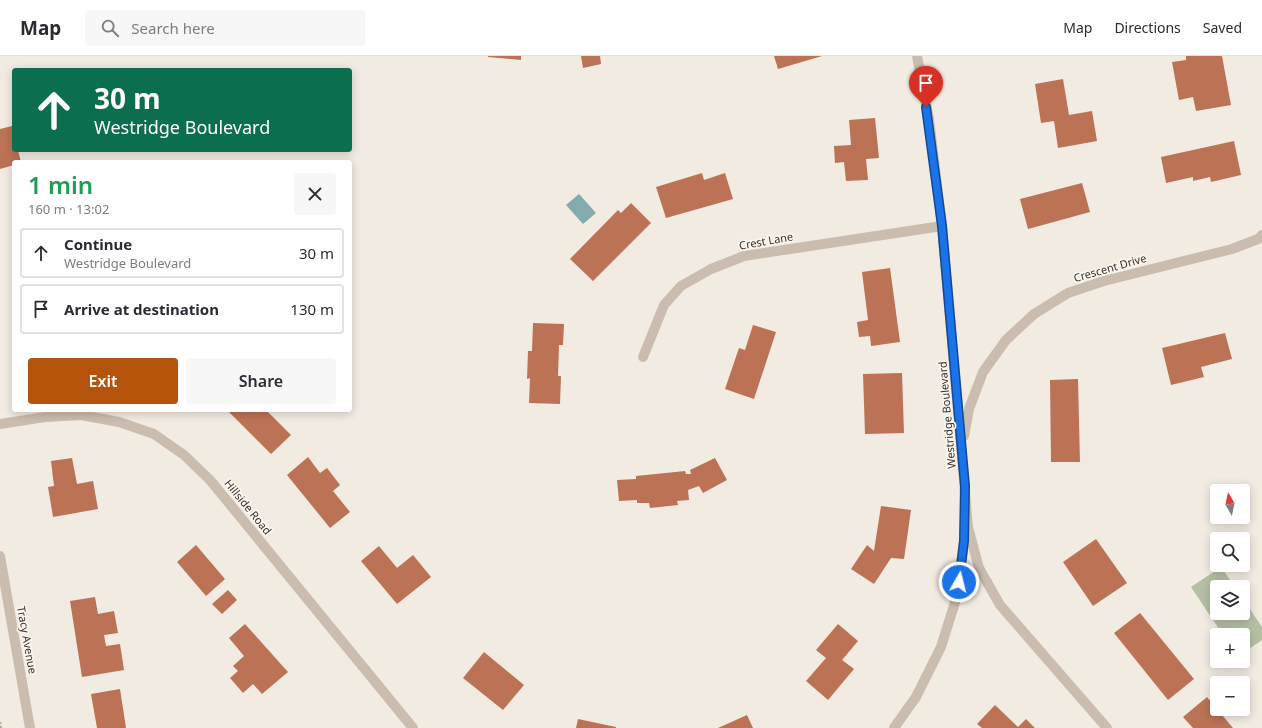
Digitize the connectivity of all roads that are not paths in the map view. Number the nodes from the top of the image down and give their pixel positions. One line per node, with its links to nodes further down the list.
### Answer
1 (916, 56): 2 (street, Westridge Boulevard)
2 (942, 226): 4 (street, Crest Lane); 6 (street, Westridge Boulevard)
3 (1262, 235): 6 (street, Crescent Drive)
4 (643, 357)
5 (0, 424): 9 (street, Hillside Road)
6 (965, 486): 10 (street, Crescent Drive); 11 (street, Westridge Boulevard)
7 (0, 556): 8 (street, Tracy Avenue)
8 (30, 728)
9 (413, 728)
10 (894, 728)
11 (1107, 728)

